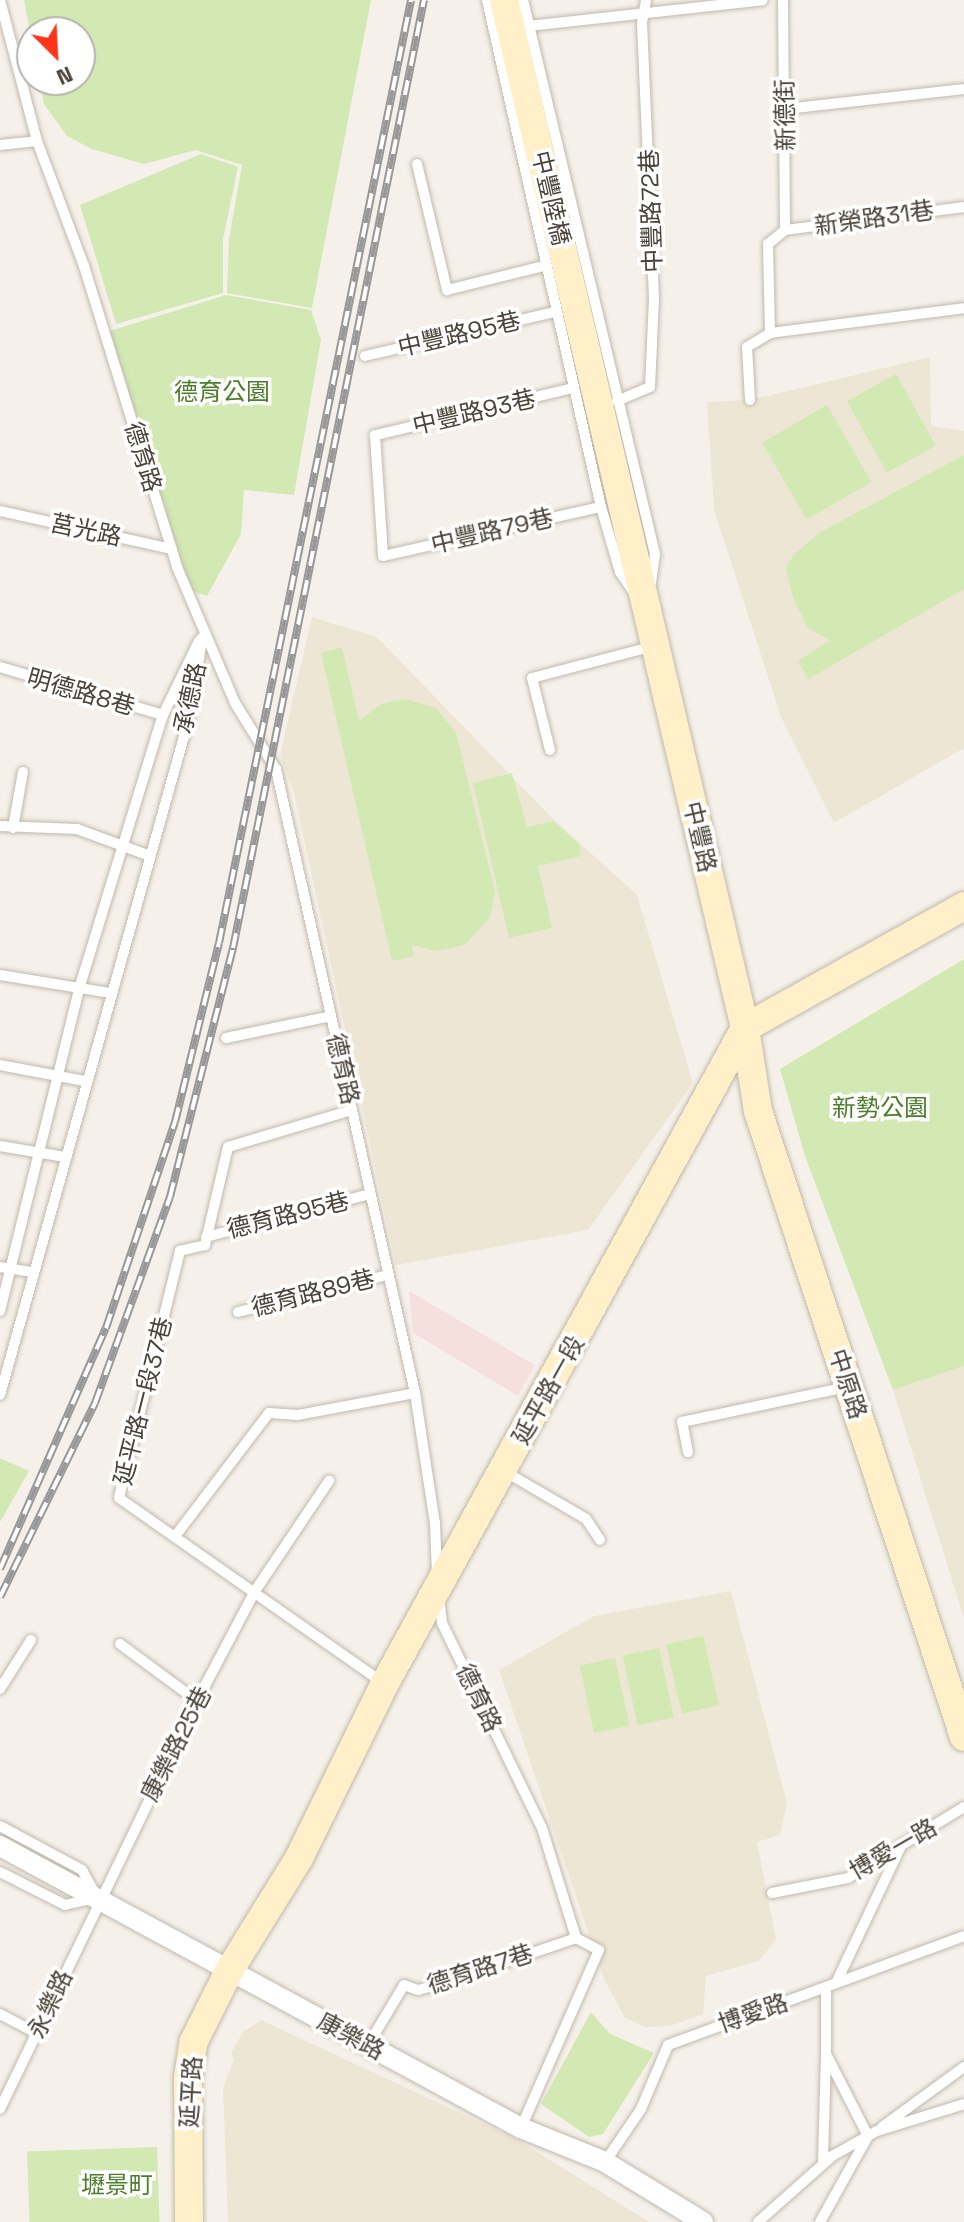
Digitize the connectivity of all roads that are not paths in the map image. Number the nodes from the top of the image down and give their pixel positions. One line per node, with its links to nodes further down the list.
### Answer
1 (0, 0): 11 (lane, 德育路)
2 (487, 0): 16 (lane)
3 (504, 0): 21 (main road, 中豐陸橋)
4 (523, 0): 8 (lane)
5 (763, 0): 7 (lane)
6 (783, 0): 10 (lane, 新德街)
7 (646, 5): 8 (lane); 21 (lane, 中豐路72巷)
8 (529, 26): 21 (lane)
9 (964, 89): 10 (lane)
10 (786, 109): 15 (lane, 新德街)
11 (37, 141): 12 (lane); 25 (lane, 德育路)
12 (0, 145)
13 (417, 164): 16 (lane)
14 (964, 207): 15 (lane, 新榮路31巷)
15 (785, 230): 19 (lane)
16 (544, 266): 18 (lane)
17 (964, 308): 19 (lane)
18 (554, 312): 20 (lane, 中豐路95巷); 21 (lane)
19 (770, 333): 22 (lane)
20 (365, 356)
21 (596, 395): 23 (lane); 26 (lane, 中豐路93巷); 27 (main road, 中豐路)
22 (750, 400)
23 (601, 507): 26 (lane, 中豐路79巷); 27 (lane)
24 (0, 511): 25 (lane, 莒光路)
25 (172, 549): 28 (lane, 德育路)
26 (383, 556)
27 (648, 613): 29 (main road, 中豐路)
28 (202, 636): 31 (lane, 承德路); 37 (lane, 承德路); 42 (lane, 德育路)
29 (656, 646): 32 (lane); 43 (main road, 中豐路)
30 (0, 667): 31 (lane, 明德路8巷)
31 (163, 715): 36 (lane, 承德路)
32 (550, 750)
33 (23, 772): 35 (lane)
34 (0, 826): 35 (lane)
35 (13, 828): 36 (lane)
36 (126, 848): 37 (lane); 40 (lane, 承德路)
37 (150, 856): 41 (lane, 承德路)
38 (964, 906): 43 (main road)
39 (0, 975): 40 (lane)
40 (79, 989): 41 (lane); 46 (lane, 承德路)
41 (110, 993): 47 (lane, 承德路)
42 (331, 1016): 44 (lane); 48 (lane, 德育路)
43 (745, 1028): 60 (main road, 中原路); 64 (main road, 延平路一段)
44 (226, 1038)
45 (0, 1065): 46 (lane)
46 (54, 1074): 47 (lane); 50 (lane, 承德路)
47 (85, 1081): 51 (lane, 承德路)
48 (352, 1110): 52 (lane, 德育路); 53 (lane)
49 (0, 1146): 50 (lane)
50 (35, 1153): 51 (lane); 55 (lane, 承德路)
51 (65, 1157): 56 (lane, 承德路)
52 (370, 1194): 53 (lane, 德育路95巷); 57 (lane, 德育路)
53 (206, 1237): 66 (lane, 延平路一段37巷)
54 (0, 1267): 55 (lane)
55 (12, 1272): 56 (lane); 58 (lane, 承德路)
56 (33, 1272): 62 (lane, 承德路)
57 (388, 1275): 59 (lane, 德育路89巷); 61 (lane, 德育路)
58 (0, 1311)
59 (238, 1312)
60 (849, 1387): 63 (lane); 75 (main road, 中原路)
61 (415, 1393): 66 (lane); 68 (lane, 德育路)
62 (0, 1395)
63 (688, 1452)
64 (504, 1471): 67 (lane); 68 (main road, 延平路一段)
65 (329, 1481): 69 (lane, 康樂路25巷)
66 (176, 1535): 69 (lane, 延平路一段37巷)
67 (600, 1540)
68 (437, 1587): 72 (main road, 延平路一段); 84 (lane, 德育路)
69 (255, 1591): 72 (lane, 延平路一段37巷); 74 (lane, 康樂路25巷)
70 (31, 1640): 73 (lane)
71 (120, 1644): 74 (lane)
72 (384, 1685): 85 (main road, 延平路一段)
73 (0, 1689)
74 (197, 1701): 82 (lane, 康樂路25巷)
75 (964, 1737)
76 (964, 1807): 78 (lane, 博愛一路)
77 (0, 1826): 82 (lane)
78 (902, 1844): 81 (lane, 博愛一路); 86 (lane)
79 (0, 1846): 82 (street, 康樂路)
80 (0, 1872): 82 (lane)
81 (772, 1893)
82 (98, 1898): 85 (street, 康樂路); 88 (lane, 永樂路)
83 (964, 1936): 86 (lane, 博愛路)
84 (576, 1938): 89 (lane, 德育路7巷); 94 (lane, 德育路)
85 (229, 1971): 89 (street, 康樂路); 98 (main road, 延平路)
86 (831, 1986): 90 (lane); 97 (lane, 博愛路)
87 (0, 2014): 88 (lane)
88 (36, 2033): 93 (lane, 永樂路)
89 (368, 2045): 94 (street, 康樂路)
90 (826, 2054): 95 (lane); 96 (lane)
91 (964, 2067): 95 (lane)
92 (964, 2104): 95 (lane)
93 (0, 2109)
94 (521, 2128): 97 (street, 康樂路)
95 (872, 2134): 96 (lane); 101 (lane)
96 (823, 2161): 100 (lane)
97 (605, 2162): 99 (street, 康樂路)
98 (189, 2222)
99 (703, 2222)
100 (758, 2222)
101 (820, 2222)

